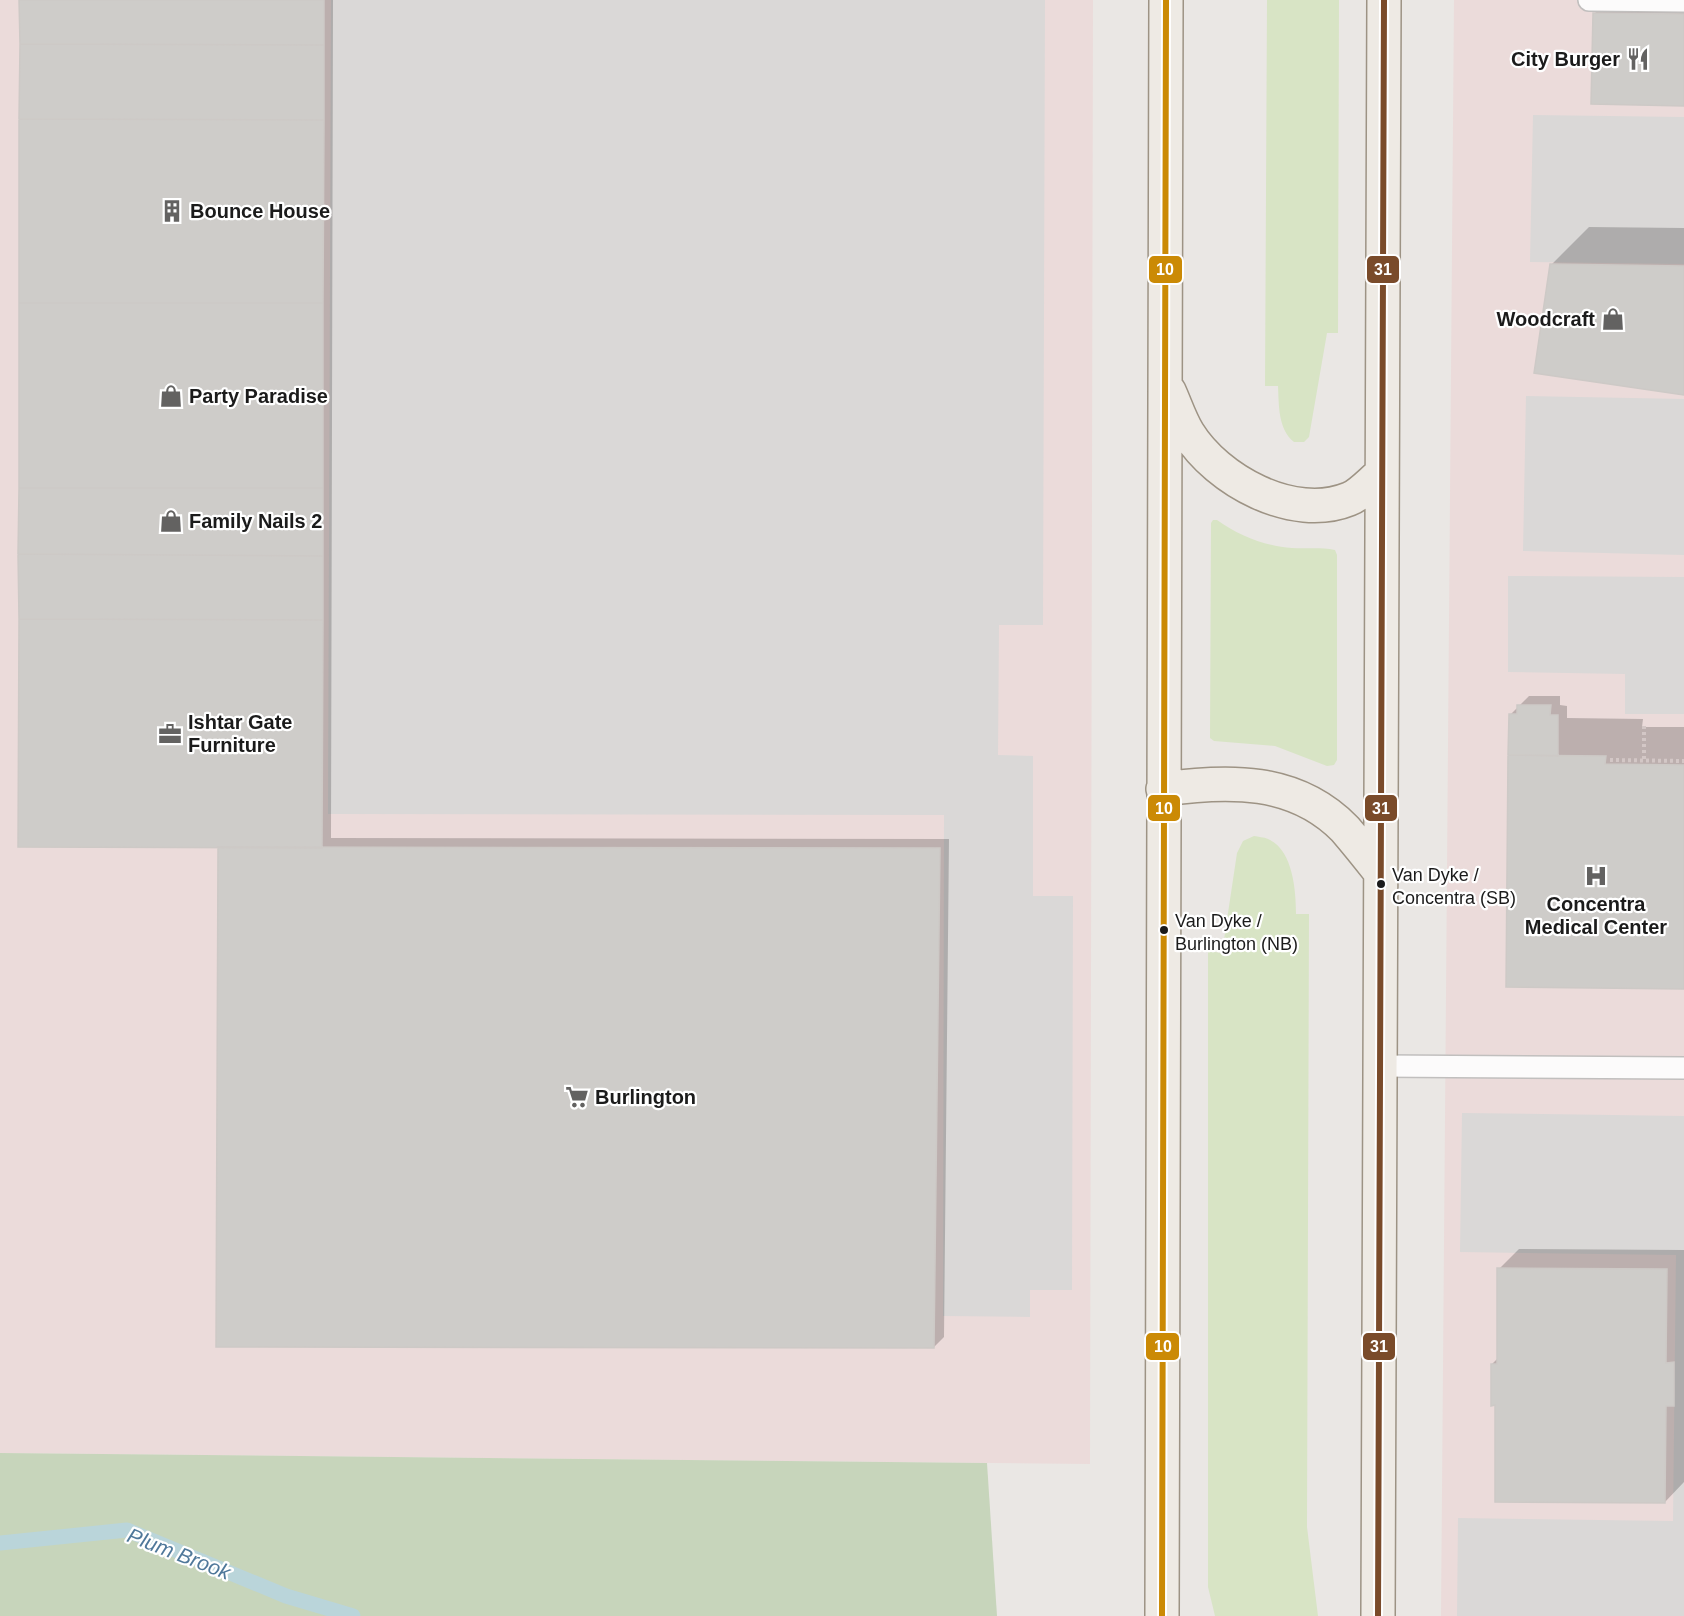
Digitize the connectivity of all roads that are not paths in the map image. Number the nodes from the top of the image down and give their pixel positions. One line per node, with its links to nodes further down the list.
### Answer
1 (1166, 0): 5 (main road)
2 (1384, 0): 6 (main road)
3 (1589, 0): 4 (lane)
4 (1684, 1)
5 (1165, 384): 6 (main road); 7 (main road)
6 (1381, 474): 8 (main road)
7 (1163, 789): 8 (main road); 11 (main road)
8 (1380, 872): 9 (main road)
9 (1380, 1066): 10 (lane); 12 (main road)
10 (1684, 1068)
11 (1162, 1616)
12 (1378, 1616)

